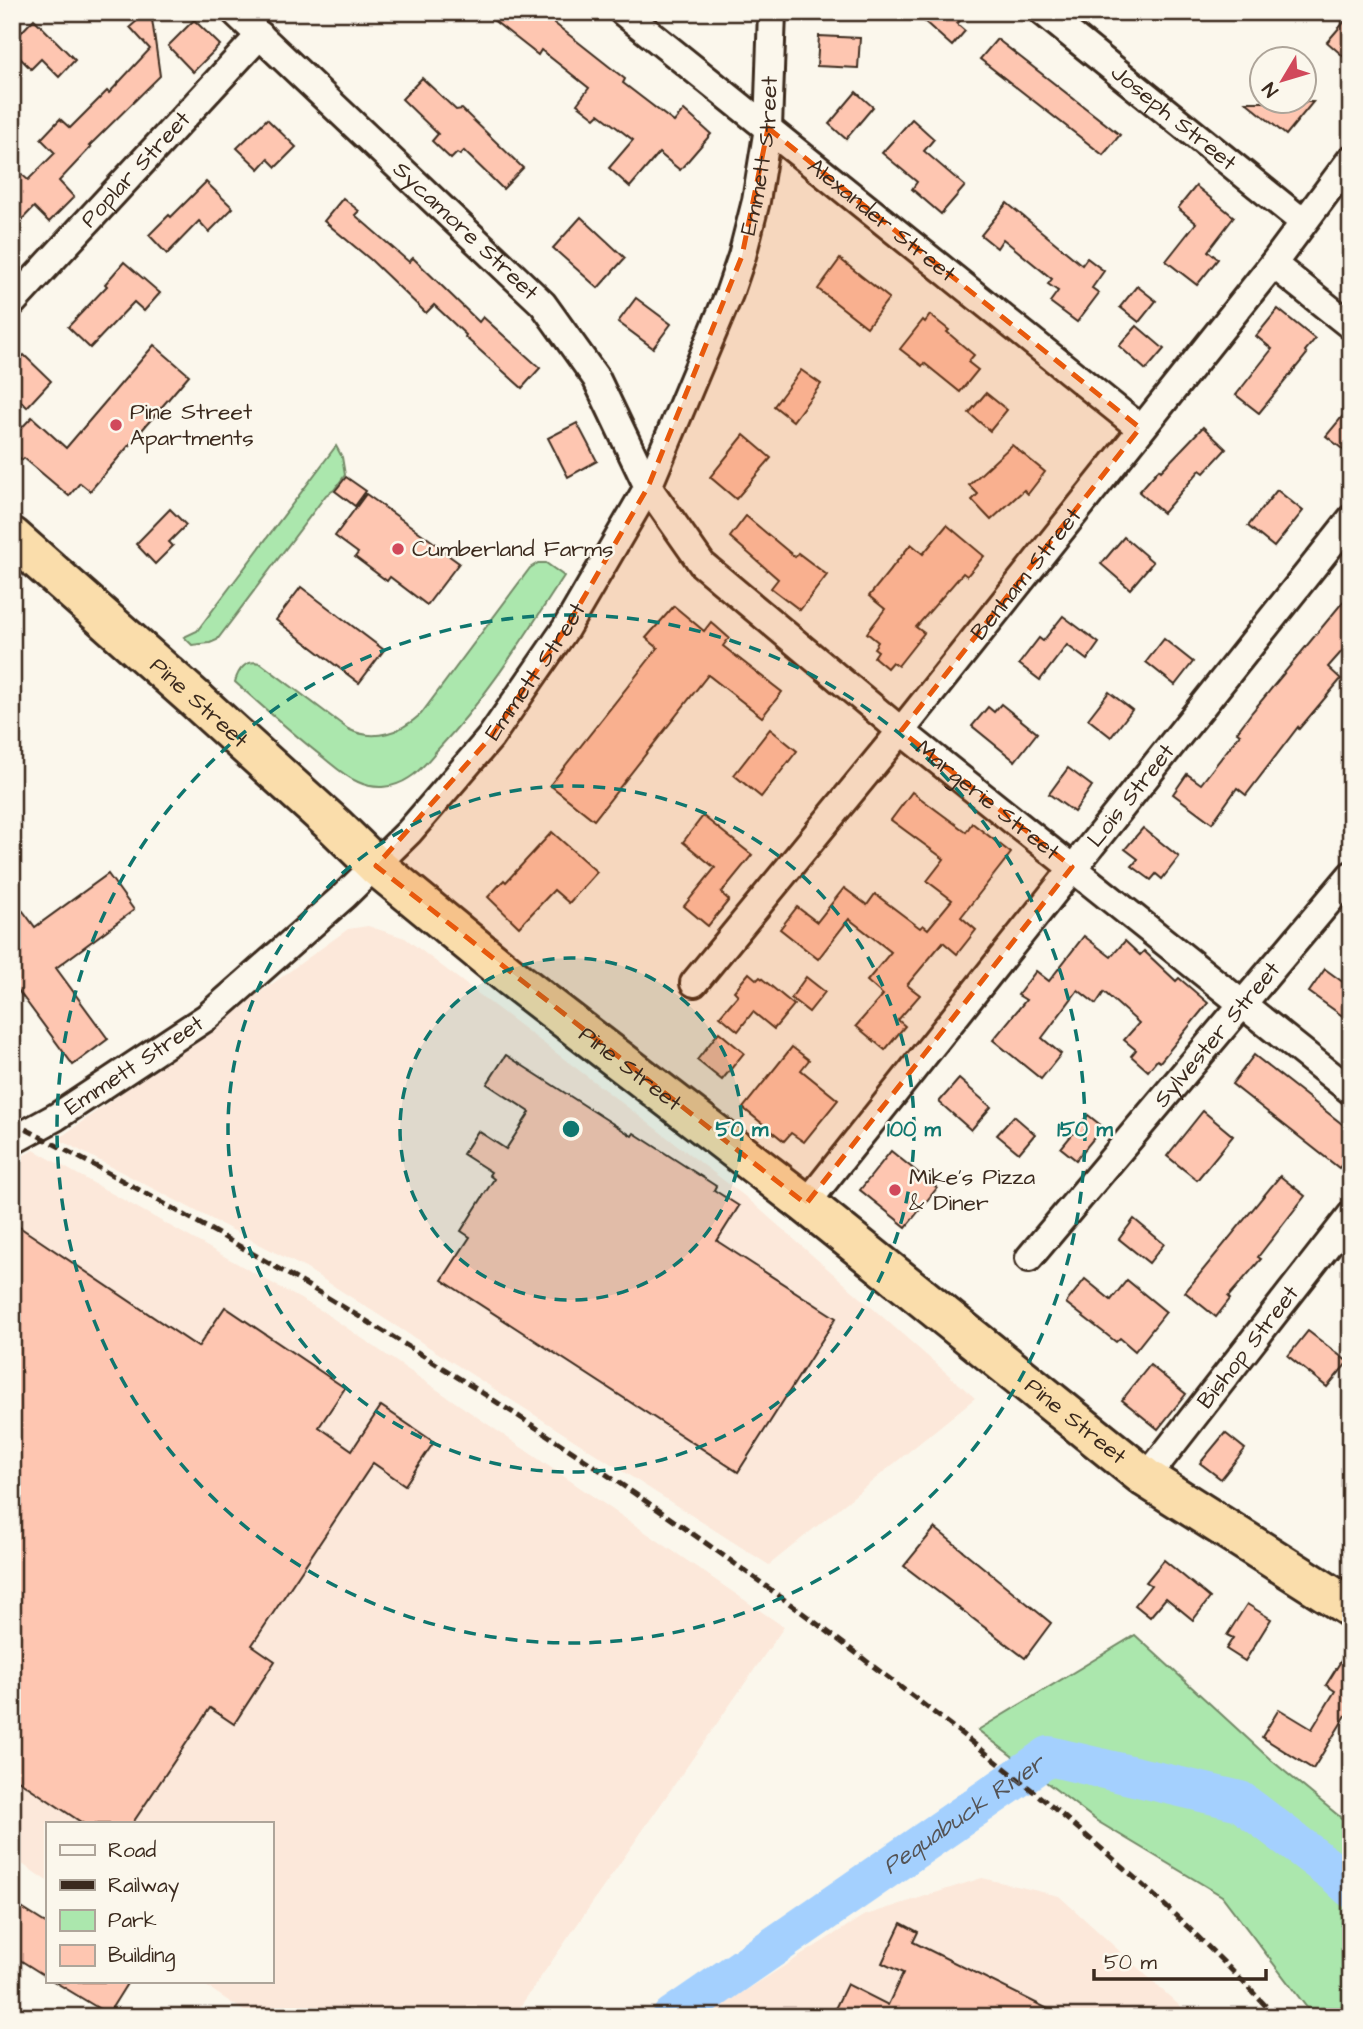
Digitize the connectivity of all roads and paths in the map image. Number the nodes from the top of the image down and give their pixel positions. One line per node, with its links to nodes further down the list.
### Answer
1 (235, 12): 5 (street, Sycamore Street)
2 (623, 12): 6 (street, Alexander Street)
3 (772, 12): 6 (street, Emmett Street)
4 (1043, 12): 8 (street, Joseph Street)
5 (260, 35): 10 (street, Poplar Street); 13 (street, Sycamore Street)
6 (768, 128): 12 (street, Alexander Street); 13 (street, Emmett Street)
7 (1351, 159): 8 (street, Benham Street)
8 (1303, 222): 9 (street, Benham Street)
9 (1273, 264): 11 (street); 12 (street, Benham Street)
10 (12, 303)
11 (1351, 326)
12 (1140, 428): 16 (street, Benham Street)
13 (648, 487): 16 (street, Margerie Street); 17 (street, Emmett Street)
14 (1351, 519): 18 (street, Lois Street)
15 (12, 537): 17 (highway, Pine Street)
16 (901, 731): 18 (street, Margerie Street); 20 (street, Benham Street)
17 (376, 866): 23 (street, Emmett Street); 24 (highway, Pine Street)
18 (1072, 867): 21 (street, Margerie Street); 24 (street, Lois Street)
19 (1351, 875): 21 (street, Sylvester Street)
20 (694, 983)
21 (1242, 1005): 22 (street, Margerie Street); 26 (street, Sylvester Street)
22 (1351, 1091)
23 (12, 1141)
24 (806, 1204): 27 (highway, Pine Street)
25 (1351, 1215): 27 (street, Bishop Street)
26 (1029, 1258)
27 (1146, 1478): 28 (highway, Pine Street)
28 (1351, 1608)

